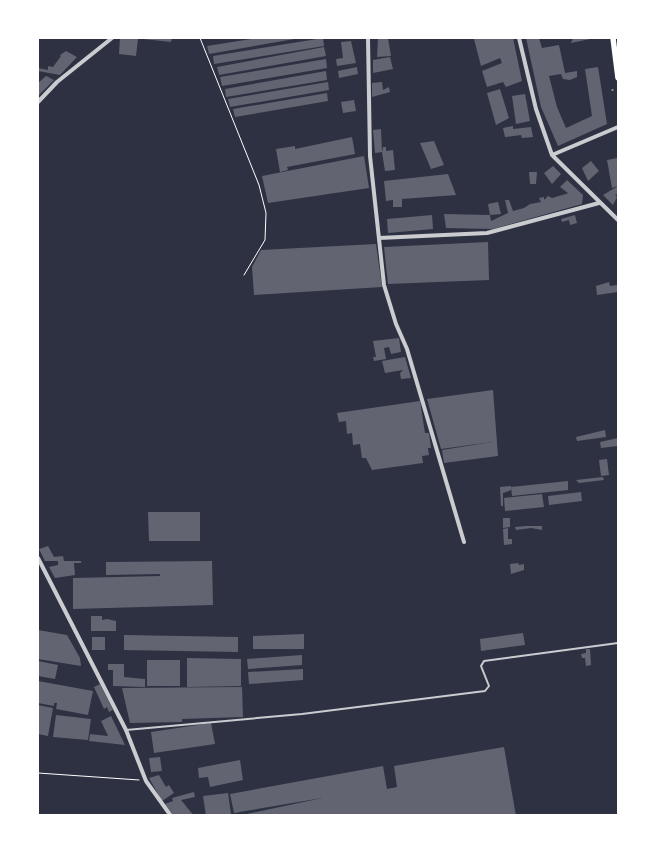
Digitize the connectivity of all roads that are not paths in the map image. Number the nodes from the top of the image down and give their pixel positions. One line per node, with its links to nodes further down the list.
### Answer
1 (112, 38): 6 (street)
2 (368, 38): 11 (street)
3 (519, 38): 8 (street)
4 (613, 38): 5 (main road)
5 (618, 78)
6 (38, 102)
7 (618, 126): 8 (street)
8 (552, 155): 9 (street)
9 (599, 203): 10 (street); 11 (street)
10 (618, 220)
11 (379, 238): 12 (street)
12 (464, 542)
13 (38, 558): 15 (street)
14 (618, 644): 15 (lane)
15 (126, 730): 16 (street)
16 (171, 816)

